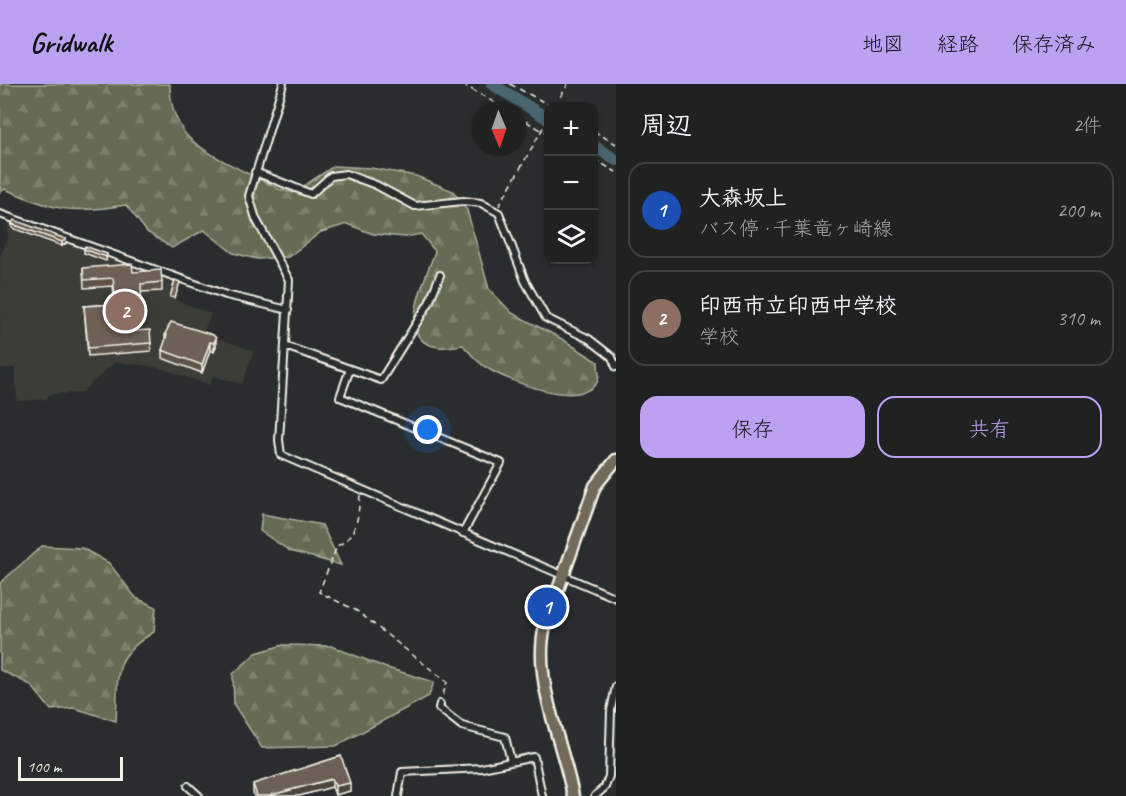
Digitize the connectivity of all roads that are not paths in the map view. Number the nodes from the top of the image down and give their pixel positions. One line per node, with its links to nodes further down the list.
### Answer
1 (283, 84): 2 (street)
2 (255, 172): 5 (street); 7 (street)
3 (0, 213): 5 (street)
4 (440, 275): 8 (street)
5 (288, 310): 6 (street)
6 (285, 346): 8 (street); 10 (street)
7 (616, 367)
8 (350, 369): 10 (street)
9 (616, 460): 11 (main road)
10 (463, 533): 11 (street)
11 (562, 575): 12 (street); 20 (main road)
12 (616, 598)
13 (616, 686): 21 (street)
14 (440, 704): 15 (street)
15 (512, 761): 18 (street); 19 (street)
16 (188, 786): 17 (street)
17 (200, 796)
18 (398, 796)
19 (542, 796)
20 (573, 796)
21 (595, 796)

